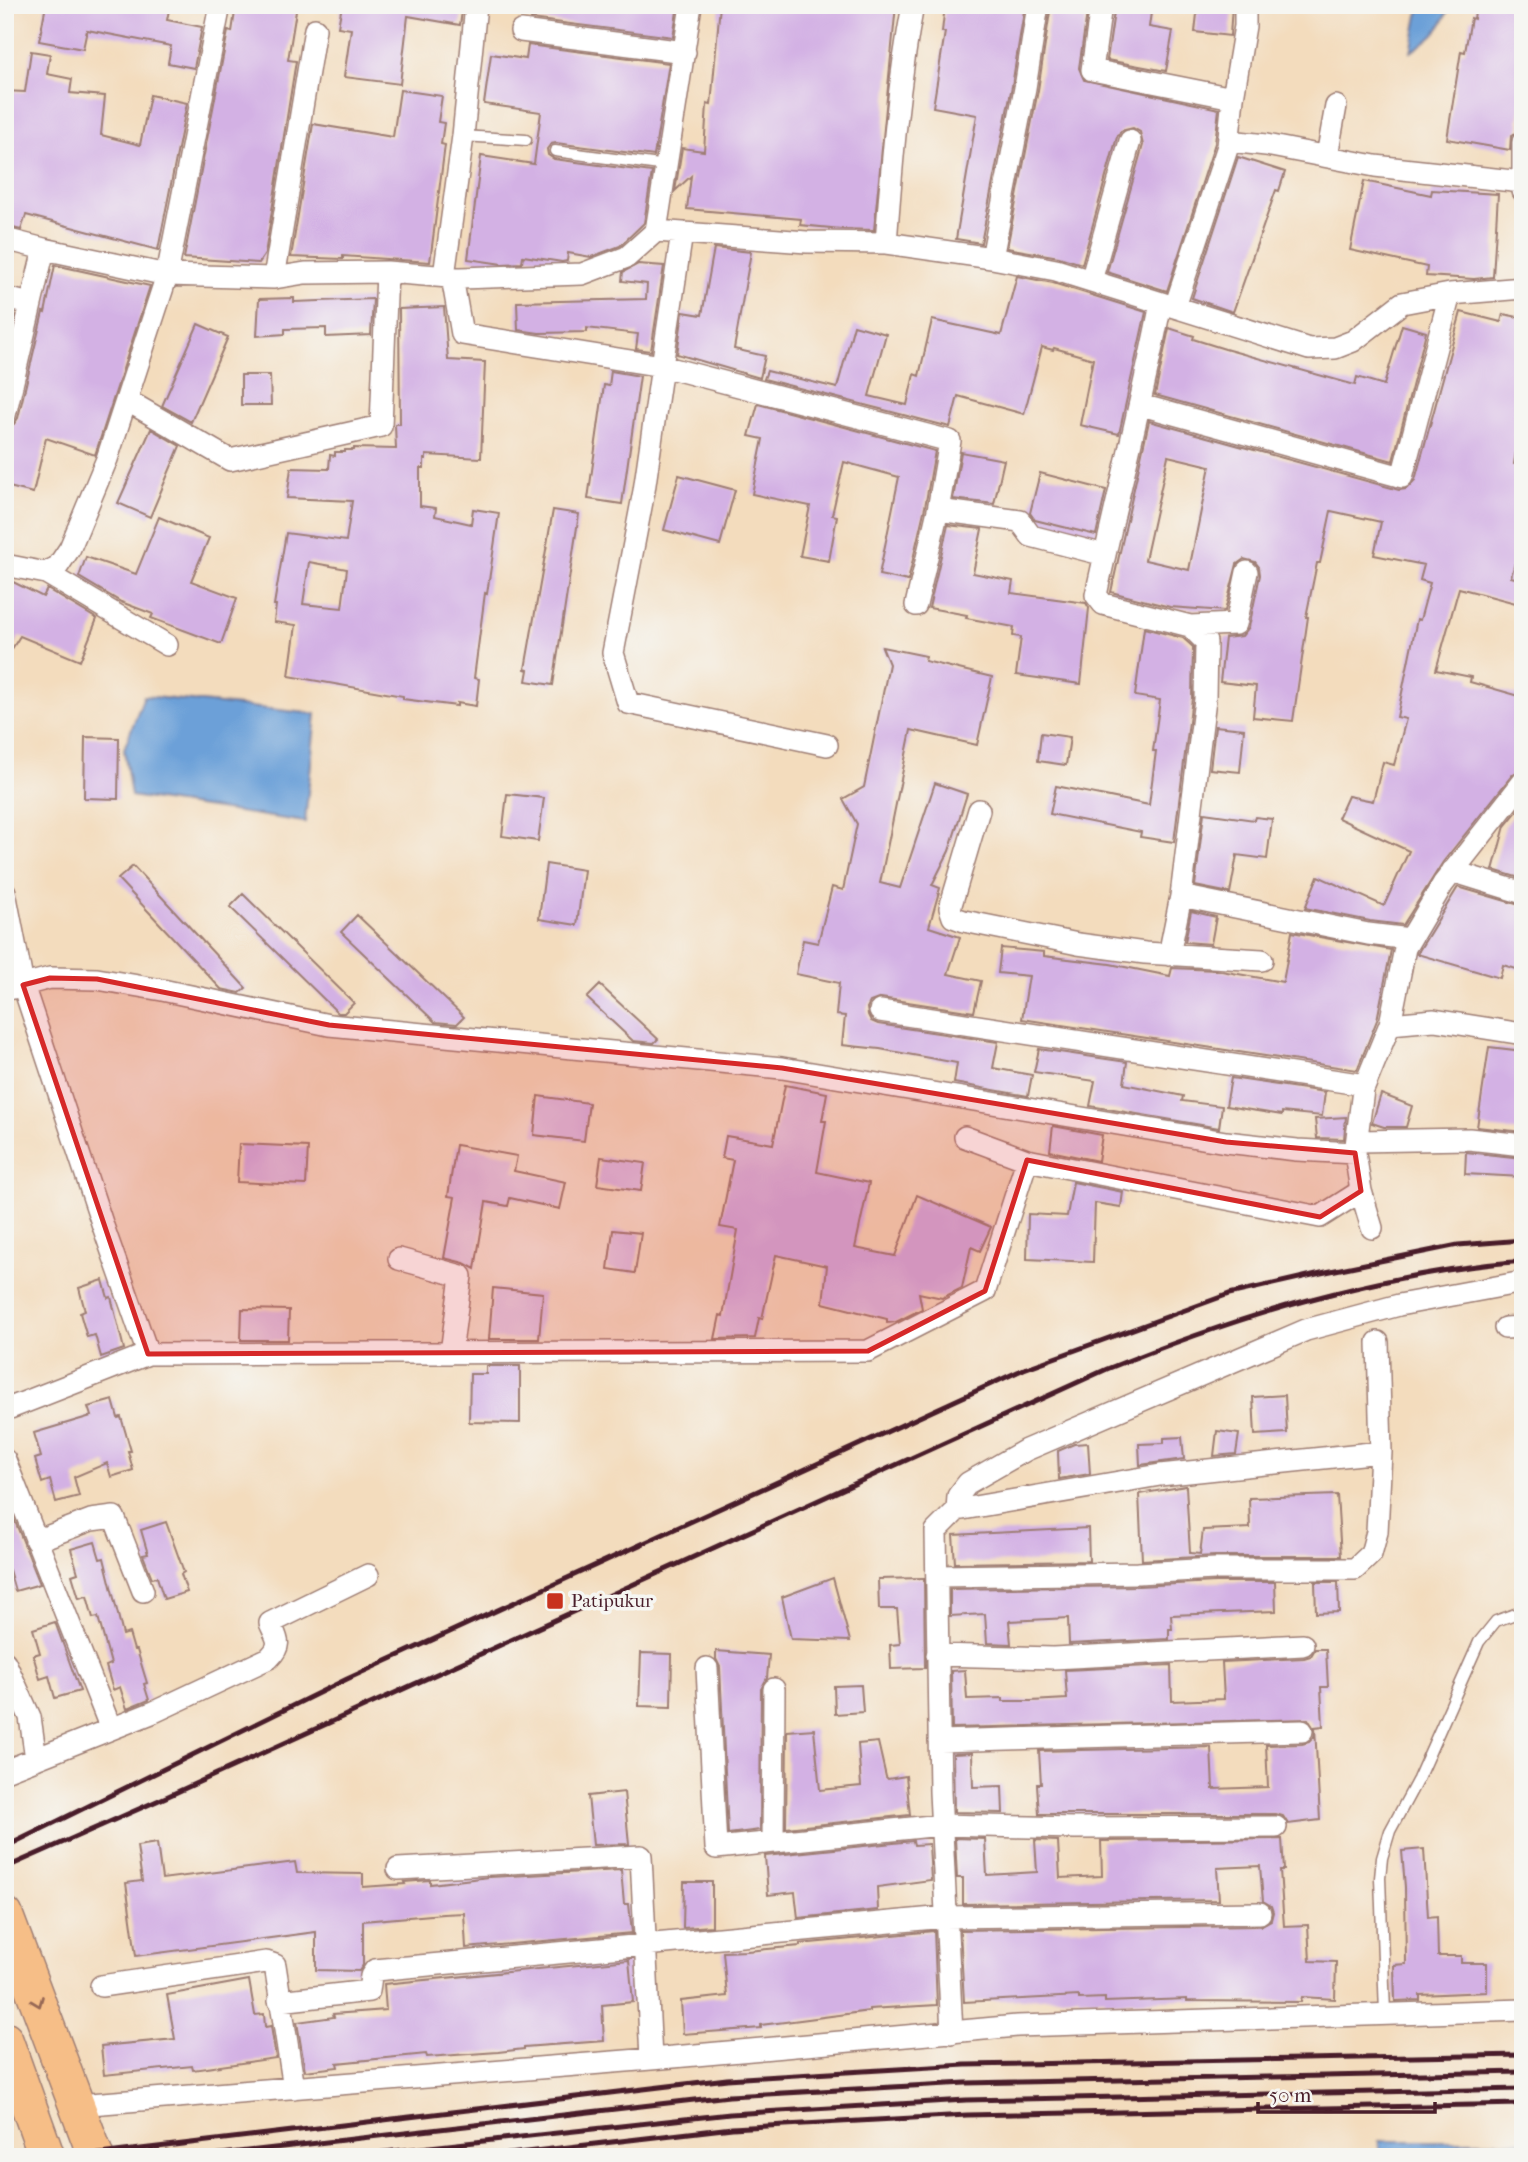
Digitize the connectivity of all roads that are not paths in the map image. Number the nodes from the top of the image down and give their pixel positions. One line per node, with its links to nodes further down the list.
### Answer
1 (220, 5): 31 (street)
2 (476, 5): 13 (street)
3 (691, 5): 10 (street)
4 (913, 5): 27 (street)
5 (1038, 5): 29 (street)
6 (1101, 5): 11 (street)
7 (1245, 5): 11 (street)
8 (315, 29): 33 (street)
9 (520, 31): 10 (street)
10 (685, 52): 21 (street)
11 (1233, 98): 16 (street)
12 (1336, 106): 19 (street)
13 (463, 136): 14 (lane); 32 (street)
14 (526, 140)
15 (1130, 141): 34 (street)
16 (1229, 141): 19 (street); 39 (street)
17 (1523, 142): 20 (street)
18 (555, 151): 21 (lane)
19 (1327, 156): 22 (street)
20 (1522, 165): 22 (street)
21 (667, 166): 24 (street)
22 (1522, 182): 23 (street)
23 (1523, 191)
24 (656, 231): 25 (street); 32 (street)
25 (682, 233): 27 (street); 40 (street)
26 (5, 239): 28 (street)
27 (886, 243): 29 (street)
28 (44, 249): 31 (street); 38 (street)
29 (992, 258): 34 (street)
30 (387, 272): 32 (street); 33 (street); 41 (street)
31 (167, 275): 33 (street); 41 (street)
32 (448, 276): 40 (street)
33 (274, 278)
34 (1091, 281): 39 (street)
35 (1523, 288): 36 (street)
36 (1450, 294): 39 (street); 42 (street)
37 (5, 298): 38 (street)
38 (31, 304): 43 (street)
39 (1168, 305): 42 (street)
40 (662, 366): 44 (street); 52 (street)
41 (128, 401): 48 (street)
42 (1141, 405): 45 (street)
43 (5, 415)
44 (938, 510): 45 (street); 49 (street)
45 (1105, 555): 50 (street)
46 (5, 565): 48 (street)
47 (1247, 572): 50 (street)
48 (46, 573): 51 (street)
49 (916, 605)
50 (1191, 626): 58 (street)
51 (167, 645)
52 (827, 745)
53 (1523, 782): 55 (street)
54 (979, 810): 60 (street)
55 (1452, 871): 57 (street); 59 (street)
56 (5, 892): 62 (street)
57 (1523, 892)
58 (1181, 896): 59 (street); 60 (street)
59 (1410, 939): 64 (street)
60 (1169, 955): 61 (street)
61 (1262, 960)
62 (14, 987): 69 (street); 77 (street)
63 (880, 1011): 66 (street)
64 (1390, 1024): 65 (street); 66 (street)
65 (1523, 1034)
66 (1365, 1085): 69 (street)
67 (965, 1137): 70 (street)
68 (1523, 1145): 69 (street)
69 (1356, 1147): 71 (street)
70 (1027, 1160): 71 (street); 76 (street)
71 (1362, 1191): 72 (street)
72 (1372, 1228)
73 (399, 1259): 76 (street)
74 (1523, 1282): 82 (street)
75 (1378, 1342): 79 (street)
76 (451, 1353): 77 (street)
77 (148, 1354): 78 (street)
78 (5, 1410)
79 (1381, 1451): 82 (street); 85 (street)
80 (5, 1460): 81 (street)
81 (13, 1502): 83 (street)
82 (957, 1510): 85 (street)
83 (36, 1541): 86 (street); 93 (street)
84 (368, 1575): 93 (street)
85 (937, 1576): 89 (street)
86 (143, 1591)
87 (1523, 1611): 109 (lane)
88 (1303, 1645): 89 (street)
89 (937, 1655): 95 (street)
90 (5, 1662): 96 (street)
91 (707, 1668): 100 (street)
92 (774, 1689): 100 (street)
93 (111, 1729): 96 (street)
94 (1302, 1731): 95 (street)
95 (939, 1741): 98 (street)
96 (36, 1759): 97 (street)
97 (5, 1770)
98 (941, 1825): 99 (street); 100 (street); 104 (street)
99 (1276, 1827)
100 (773, 1842)
101 (398, 1869): 105 (street)
102 (1259, 1913): 104 (street)
103 (5, 1915): 114 (main road, one-way to 114)
104 (945, 1917): 105 (street); 110 (street)
105 (645, 1944): 107 (street); 112 (street)
106 (101, 1986): 107 (street)
107 (279, 2001): 113 (street)
108 (1523, 2010): 109 (street)
109 (1385, 2013): 110 (street)
110 (951, 2033): 112 (street)
111 (5, 2040): 115 (main road)
112 (651, 2059): 113 (street)
113 (294, 2088): 114 (street)
114 (78, 2105): 116 (main road)
115 (47, 2157)
116 (96, 2157)

